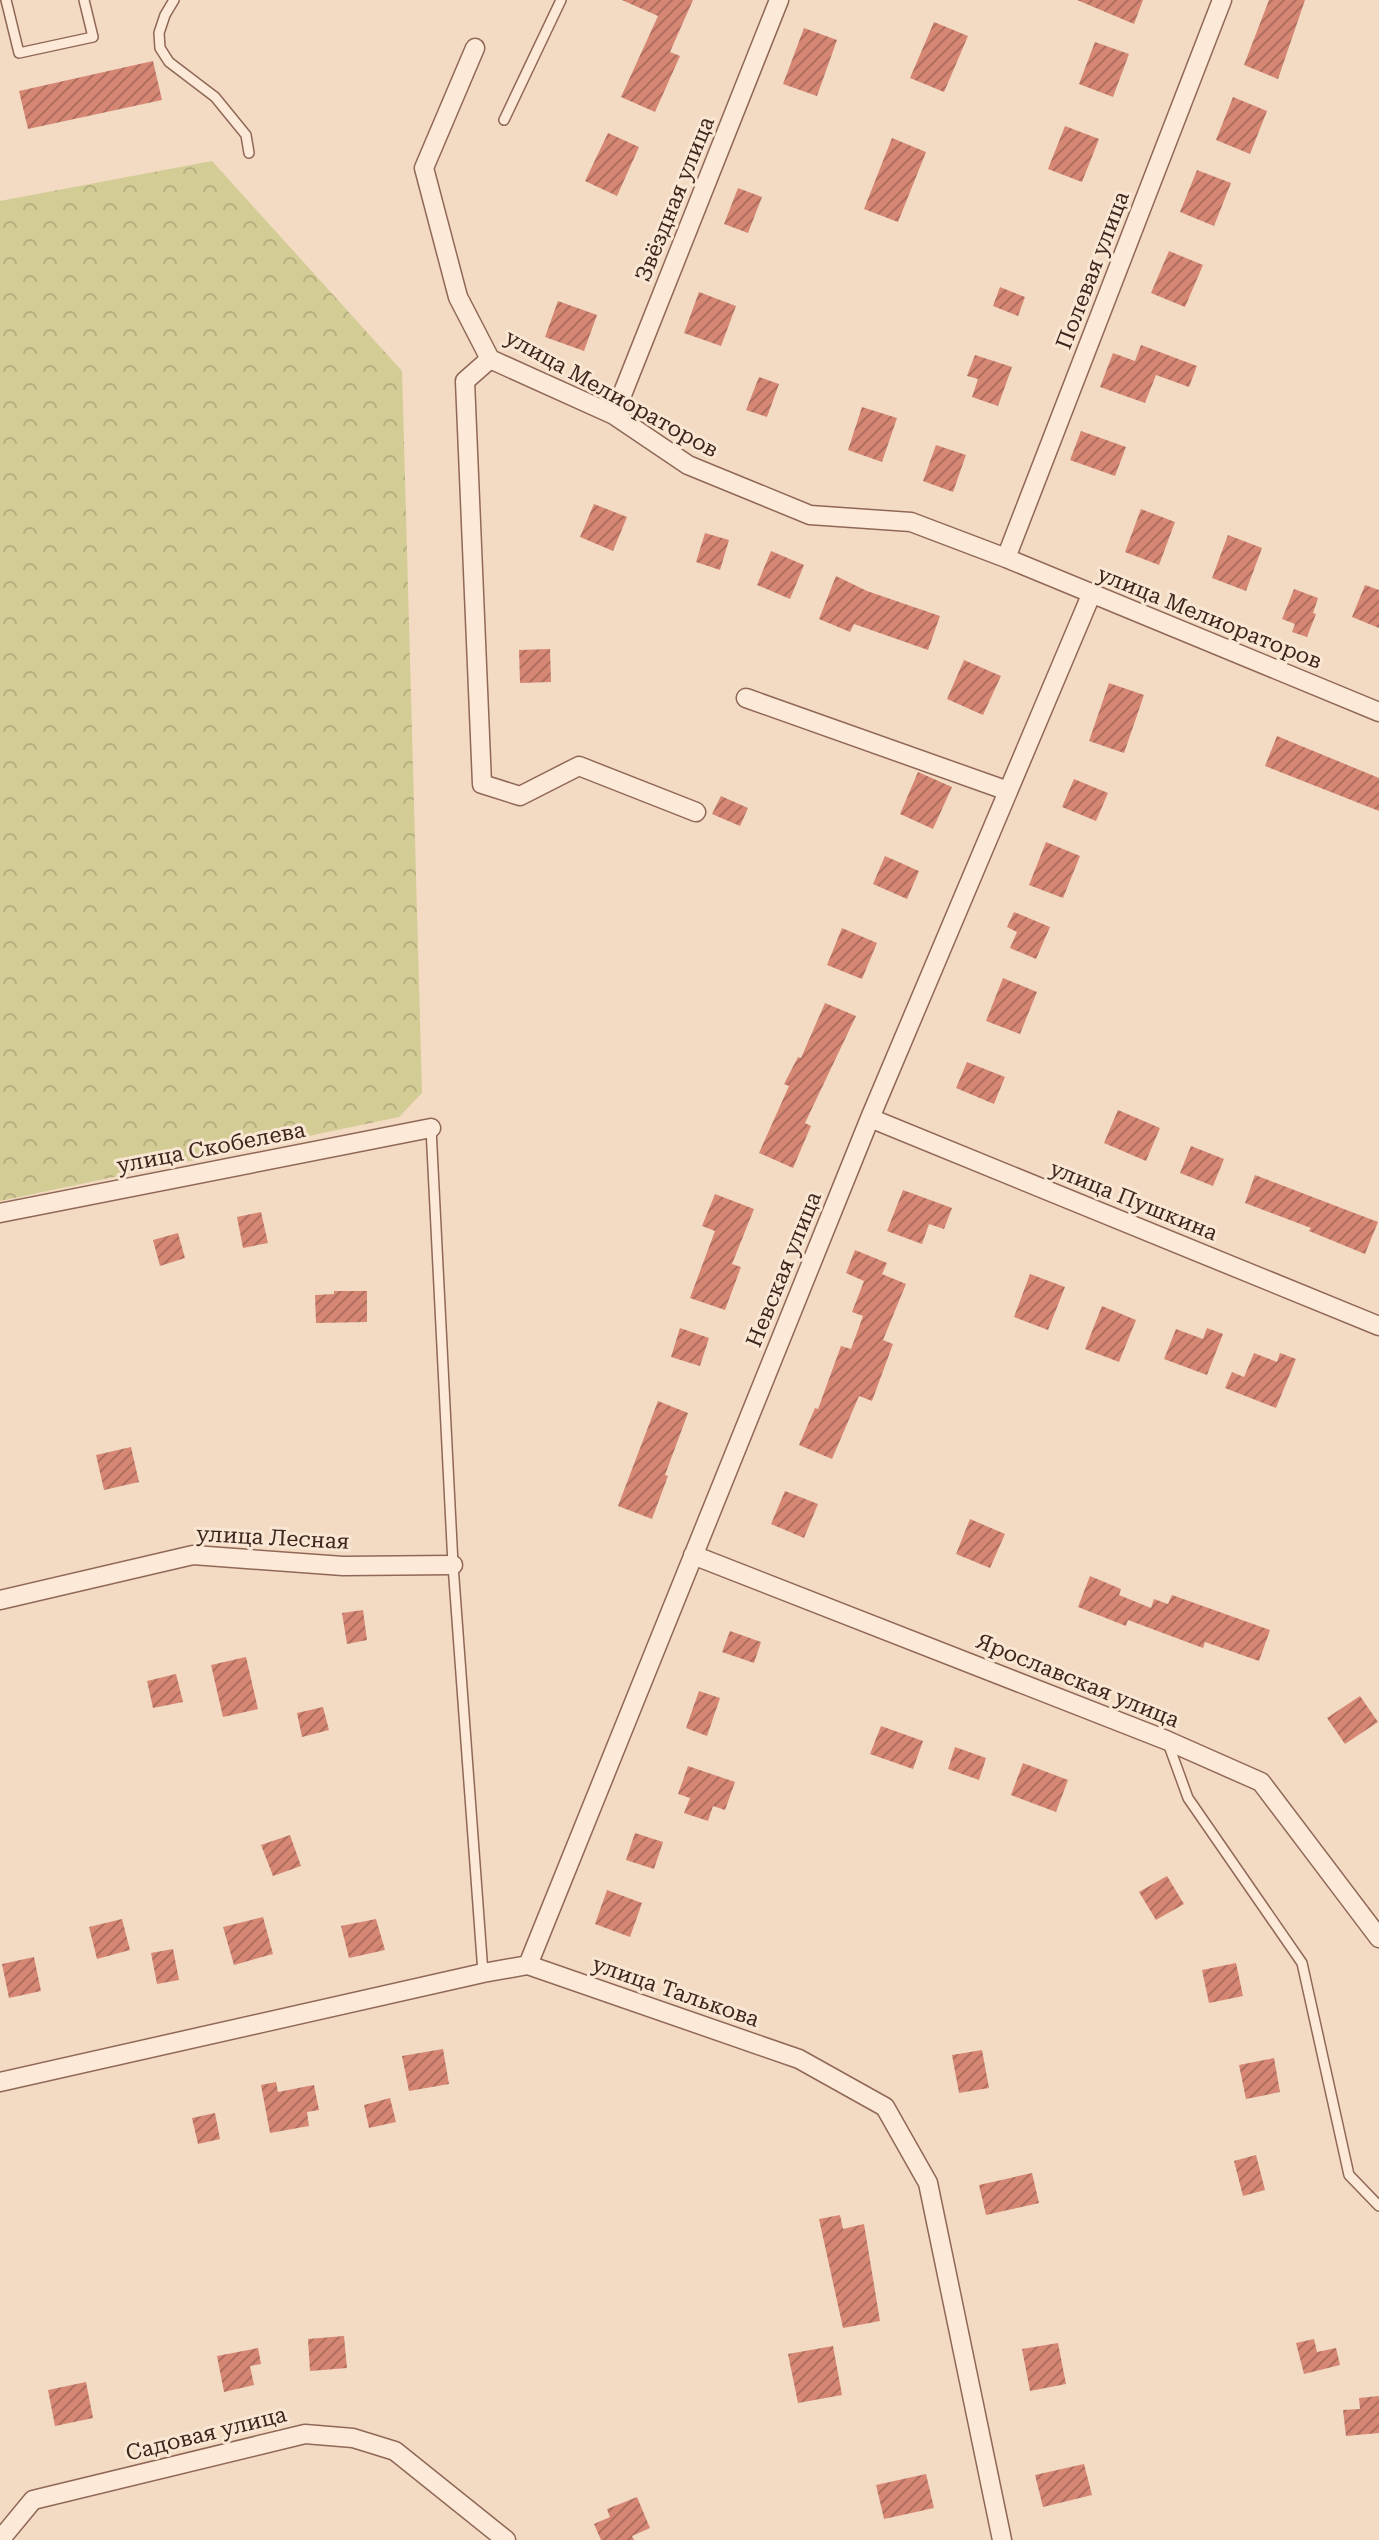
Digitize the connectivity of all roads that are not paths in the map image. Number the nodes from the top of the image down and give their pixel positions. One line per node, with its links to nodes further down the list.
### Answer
1 (6, 0): 2 (lane)
2 (84, 0)
3 (174, 0): 9 (lane)
4 (561, 0): 8 (lane)
5 (779, 0): 11 (street, Звёздная улица)
6 (1222, 0): 12 (street, Полевая улица)
7 (475, 48): 10 (street, улица Мелиораторов)
8 (504, 120)
9 (249, 153)
10 (490, 359): 11 (street, улица Мелиораторов); 17 (street)
11 (614, 415): 12 (street, улица Мелиораторов)
12 (1006, 558): 13 (street, улица Мелиораторов)
13 (1091, 595): 15 (street, улица Мелиораторов); 16 (street, Невская улица)
14 (746, 698): 16 (street)
15 (1379, 712)
16 (1008, 791): 18 (street, Невская улица)
17 (696, 812)
18 (870, 1118): 21 (street, улица Пушкина); 22 (street, Невская улица)
19 (431, 1128): 20 (street, улица Скобелева); 23 (lane)
20 (0, 1213)
21 (1379, 1326)
22 (693, 1555): 25 (street, Ярославская улица); 27 (street, Невская улица)
23 (453, 1565): 24 (street, улица Лесная); 28 (lane)
24 (0, 1600)
25 (1166, 1740): 26 (street, Ярославская улица); 30 (lane)
26 (1379, 1938)
27 (528, 1965): 28 (street, улица Талькова); 33 (street, улица Талькова)
28 (483, 1973): 29 (street, улица Талькова)
29 (0, 2082)
30 (1379, 2206)
31 (0, 2540): 32 (street, Садовая улица)
32 (506, 2540)
33 (1002, 2540)

